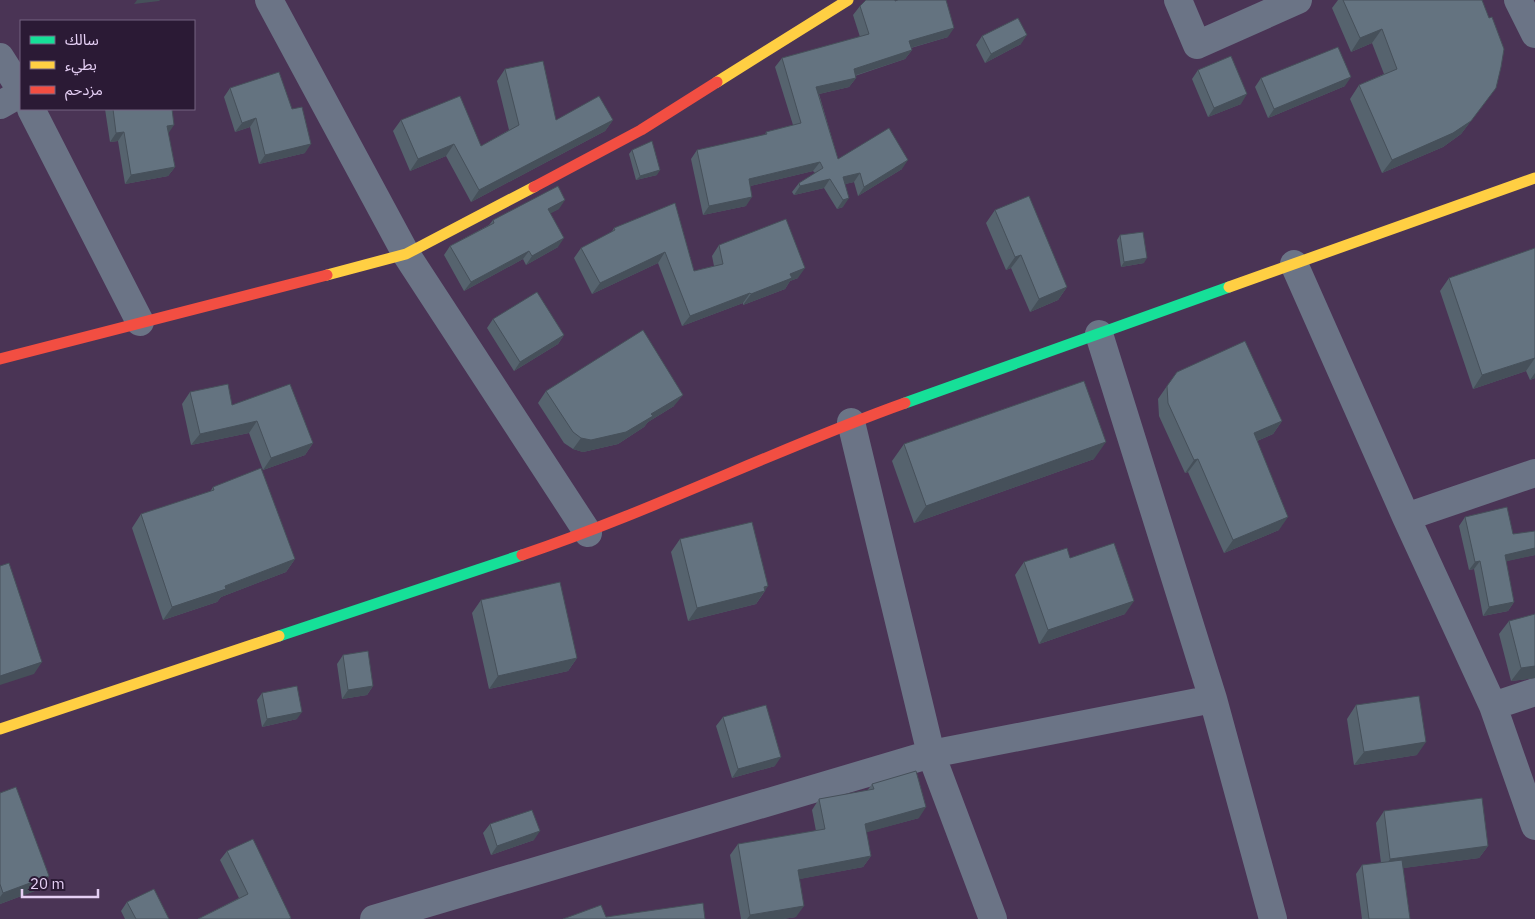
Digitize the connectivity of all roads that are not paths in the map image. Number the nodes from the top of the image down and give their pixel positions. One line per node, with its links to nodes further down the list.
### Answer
1 (269, 0): 13 (street)
2 (848, 0): 13 (street)
3 (1178, 0): 4 (street)
4 (1298, 0)
5 (1518, 0): 6 (street)
6 (1535, 34)
7 (0, 57): 8 (street)
8 (20, 90)
9 (20, 93): 10 (street)
10 (0, 104)
11 (32, 110): 15 (street)
12 (1535, 178): 14 (street)
13 (406, 254): 15 (street); 21 (street)
14 (1294, 264): 16 (street); 20 (street)
15 (140, 322): 17 (street)
16 (1099, 334): 18 (street); 23 (street)
17 (0, 359)
18 (851, 422): 21 (street); 26 (street)
19 (1535, 473): 20 (street)
20 (1406, 517): 24 (street)
21 (588, 533): 25 (street)
22 (1535, 692): 24 (street)
23 (1213, 699): 26 (street); 30 (street)
24 (1493, 706): 27 (street)
25 (0, 729)
26 (931, 754): 28 (street); 29 (street)
27 (1535, 826)
28 (374, 919)
29 (993, 919)
30 (1273, 919)

